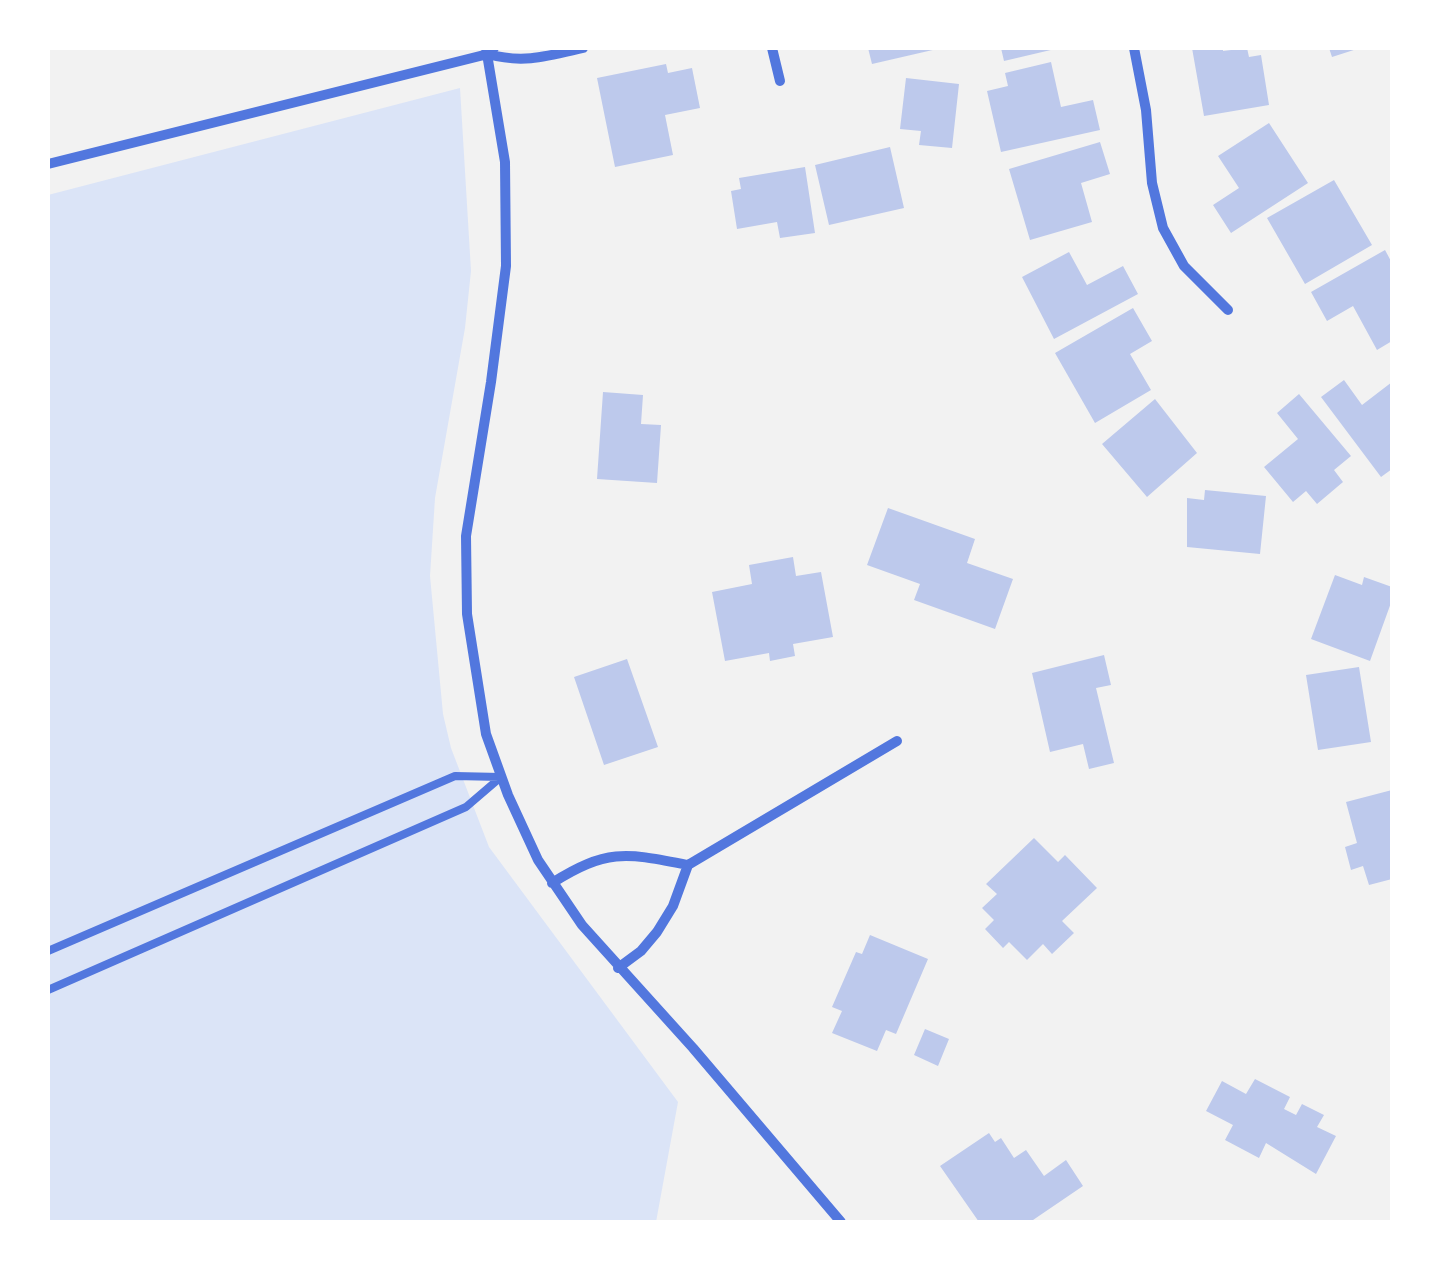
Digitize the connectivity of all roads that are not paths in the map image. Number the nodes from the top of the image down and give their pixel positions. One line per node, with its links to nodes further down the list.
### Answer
1 (583, 48): 4 (street)
2 (772, 48): 5 (street)
3 (1134, 48): 7 (street)
4 (489, 50): 6 (street); 9 (street)
5 (780, 80)
6 (48, 164)
7 (1228, 310)
8 (897, 741): 10 (street)
9 (501, 776): 11 (street); 12 (lane); 14 (lane)
10 (688, 865): 11 (street); 13 (street)
11 (552, 882): 13 (street)
12 (48, 952)
13 (618, 968): 15 (street)
14 (48, 990)
15 (841, 1222)

